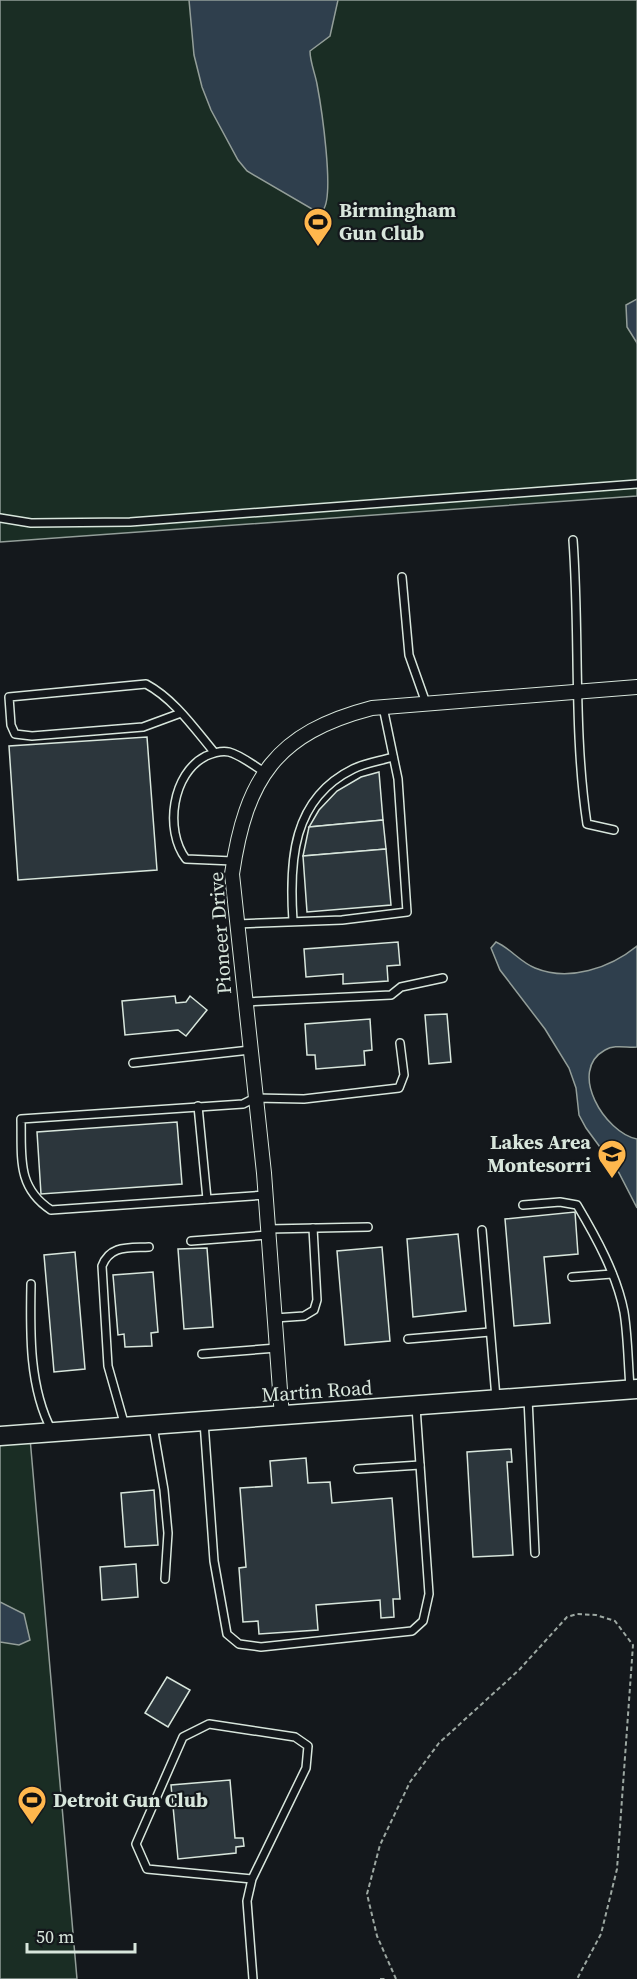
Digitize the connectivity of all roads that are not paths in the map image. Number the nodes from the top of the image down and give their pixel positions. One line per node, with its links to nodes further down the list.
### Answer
1 (637, 484): 2 (lane)
2 (0, 518)
3 (573, 540): 6 (lane)
4 (402, 577): 7 (lane)
5 (637, 687): 6 (street, Pioneer Drive)
6 (575, 693): 7 (street, Pioneer Drive); 13 (lane)
7 (426, 704): 8 (street, Pioneer Drive)
8 (383, 707): 11 (lane); 12 (street, Pioneer Drive)
9 (181, 713): 9 (lane); 10 (lane)
10 (214, 752): 12 (lane); 14 (lane)
11 (393, 757): 15 (lane); 15 (lane)
12 (266, 773): 14 (street, Pioneer Drive)
13 (614, 830)
14 (233, 861): 16 (street, Pioneer Drive)
15 (293, 921): 16 (lane)
16 (237, 924): 18 (street, Pioneer Drive)
17 (443, 978): 18 (lane)
18 (245, 1002): 20 (street, Pioneer Drive)
19 (400, 1044): 22 (lane)
20 (250, 1050): 21 (lane); 22 (street, Pioneer Drive)
21 (133, 1063)
22 (255, 1098): 23 (lane); 24 (street, Pioneer Drive)
23 (198, 1106): 25 (lane); 25 (lane)
24 (266, 1195): 25 (lane); 30 (street, Pioneer Drive)
25 (207, 1199)
26 (523, 1205): 33 (lane)
27 (368, 1227): 28 (lane)
28 (313, 1228): 30 (lane); 36 (lane)
29 (482, 1230): 37 (lane)
30 (268, 1232): 31 (lane); 36 (street, Pioneer Drive)
31 (191, 1241)
32 (149, 1247): 48 (lane)
33 (612, 1274): 34 (lane); 41 (lane)
34 (572, 1277)
35 (31, 1284): 49 (lane)
36 (275, 1318): 39 (street, Pioneer Drive)
37 (490, 1332): 38 (lane); 43 (lane)
38 (408, 1339)
39 (277, 1348): 40 (lane); 45 (street, Pioneer Drive)
40 (202, 1354)
41 (634, 1390): 42 (main road, Martin Road)
42 (528, 1398): 43 (main road, Martin Road); 53 (lane)
43 (496, 1400): 44 (main road, Martin Road)
44 (416, 1406): 45 (main road, Martin Road); 51 (lane)
45 (282, 1417): 46 (main road, Martin Road)
46 (204, 1422): 47 (main road, Martin Road); 51 (lane)
47 (153, 1426): 48 (main road, Martin Road); 54 (lane)
48 (125, 1428): 49 (main road, Martin Road)
49 (52, 1432): 50 (main road, Martin Road)
50 (0, 1436)
51 (420, 1465): 52 (lane)
52 (358, 1469)
53 (535, 1553)
54 (165, 1580)
55 (252, 1879): 55 (lane); 56 (lane)
56 (253, 1979)

